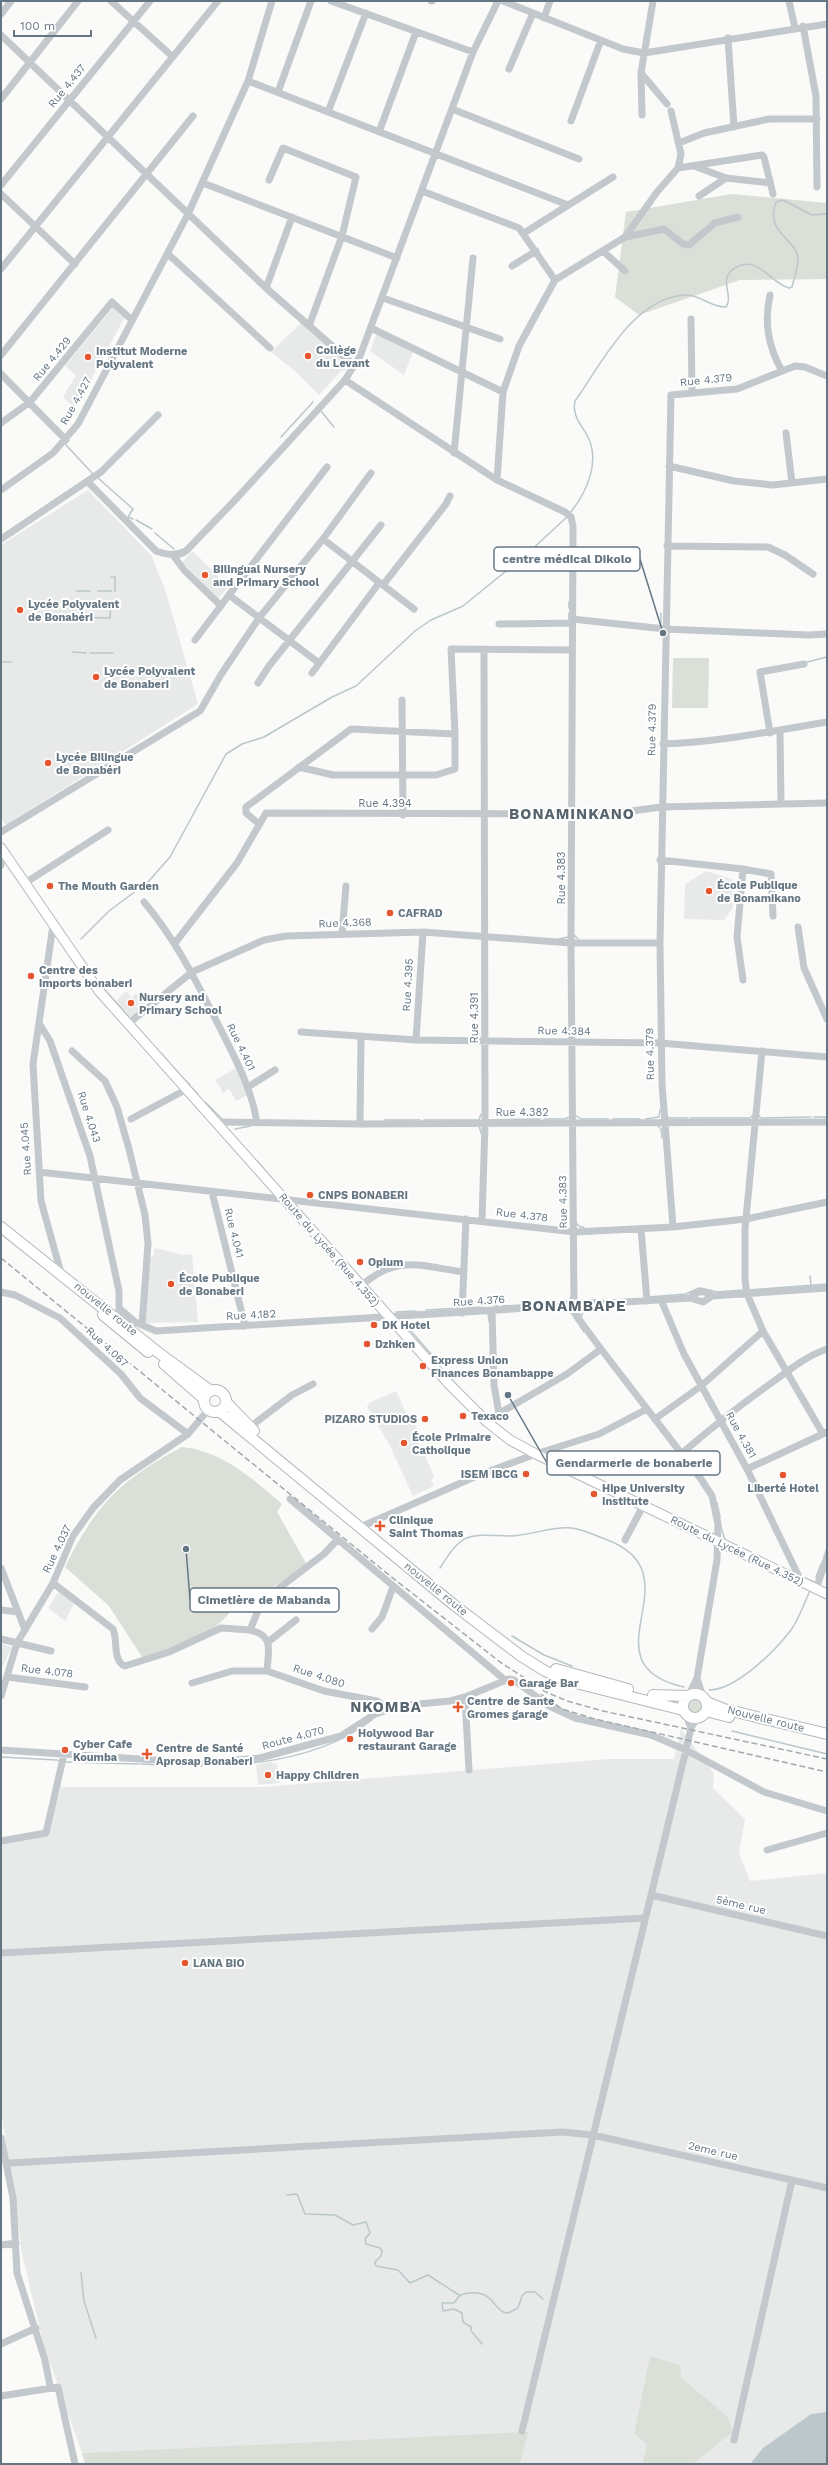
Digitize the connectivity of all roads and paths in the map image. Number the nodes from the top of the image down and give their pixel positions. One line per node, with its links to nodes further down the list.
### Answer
1 (11, 1): 16 (street)
2 (78, 1): 29 (street)
3 (112, 1): 18 (street)
4 (150, 1): 18 (street, Rue 4.437)
5 (218, 1): 28 (street)
6 (272, 1): 32 (street, Rue 4.427)
7 (311, 1): 33 (street)
8 (331, 1): 14 (street)
9 (498, 1): 26 (street)
10 (503, 1): 15 (street)
11 (550, 1): 17 (street)
12 (653, 1): 27 (street)
13 (789, 1): 21 (street)
14 (366, 13): 22 (street); 39 (street)
15 (533, 13): 17 (street); 30 (street)
16 (1, 14)
17 (544, 18): 25 (street)
18 (134, 20): 28 (street); 35 (street, Rue 4.437)
19 (827, 24): 20 (street)
20 (803, 26): 21 (street); 42 (street)
21 (795, 28): 24 (street)
22 (416, 32): 26 (street); 45 (street)
23 (1, 36): 29 (street)
24 (728, 38): 27 (street); 44 (street)
25 (601, 40): 27 (street); 43 (street)
26 (473, 52): 37 (street)
27 (644, 53): 31 (street)
28 (173, 57): 46 (street)
29 (31, 62): 34 (street); 35 (street)
30 (509, 69)
31 (641, 74): 36 (street); 40 (street)
32 (248, 81): 33 (street); 56 (street, Rue 4.427)
33 (278, 92): 39 (street)
34 (1, 99)
35 (70, 100): 46 (street); 58 (street, Rue 4.437)
36 (667, 104)
37 (452, 109): 48 (street); 49 (street)
38 (671, 111): 47 (street)
39 (328, 112): 45 (street)
40 (642, 115)
41 (193, 116): 52 (street)
42 (817, 119): 44 (street); 59 (street)
43 (571, 121)
44 (734, 127): 47 (street)
45 (379, 132): 48 (street)
46 (108, 137): 52 (street); 68 (street)
47 (679, 143): 51 (street)
48 (436, 154): 60 (street); 64 (street)
49 (579, 159)
50 (694, 166): 51 (street); 54 (street); 57 (street)
51 (678, 168): 71 (street)
52 (146, 174): 65 (street); 77 (street)
53 (613, 177): 64 (street)
54 (726, 178): 57 (street); 63 (street)
55 (269, 180): 70 (street)
56 (203, 183): 65 (street, Rue 4.427); 66 (street)
57 (770, 183): 62 (street)
58 (1, 185)
59 (817, 187)
60 (422, 191): 69 (street); 75 (street)
61 (1, 194): 68 (street)
62 (773, 194)
63 (699, 196)
64 (568, 205): 69 (street)
65 (188, 214): 74 (street, Rue 4.427); 82 (street)
66 (292, 217): 70 (street); 82 (street)
67 (738, 217): 71 (street)
68 (35, 227): 77 (street); 79 (street)
69 (524, 233): 72 (street)
70 (342, 236): 75 (street); 87 (street)
71 (625, 237): 73 (street)
72 (536, 251): 78 (street); 81 (street)
73 (603, 251): 80 (street); 81 (street)
74 (168, 254): 86 (street, Rue 4.427); 91 (street)
75 (398, 258): 84 (street)
76 (473, 258): 88 (street)
77 (75, 264): 92 (street)
78 (512, 266)
79 (1, 269)
80 (625, 271)
81 (555, 280): 99 (street)
82 (266, 288): 87 (street)
83 (770, 296): 94 (street)
84 (382, 298): 88 (street); 89 (street)
85 (692, 319): 100 (street)
86 (132, 320): 101 (street, Rue 4.429); 105 (street, Rue 4.427)
87 (309, 326): 93 (street)
88 (465, 327): 90 (street); 95 (street)
89 (371, 328): 93 (street); 95 (street)
90 (500, 339)
91 (270, 348)
92 (1, 355)
93 (355, 366): 98 (street)
94 (782, 371): 97 (street, Rue 4.379); 100 (street, Rue 4.379)
95 (461, 373): 99 (street); 106 (street)
96 (1, 374): 101 (street)
97 (827, 376)
98 (345, 380): 106 (street); 120 (street)
99 (503, 392): 111 (street)
100 (692, 393): 107 (street, Rue 4.379)
101 (30, 402): 103 (street, Rue 4.429); 105 (street)
102 (158, 415): 112 (street)
103 (1, 422)
104 (786, 432): 113 (street)
105 (66, 440): 114 (street, Rue 4.427)
106 (454, 453): 111 (street)
107 (669, 466): 113 (street); 119 (street, Rue 4.379)
108 (327, 467): 124 (street)
109 (371, 473): 118 (street)
110 (827, 479): 113 (street)
111 (497, 480): 128 (street, Rue 4.383)
112 (88, 482): 117 (street); 120 (street)
113 (792, 483)
114 (1, 490)
115 (450, 496): 123 (street)
116 (381, 525): 121 (street)
117 (1, 539)
118 (323, 539): 121 (street); 127 (street)
119 (667, 546): 122 (street); 130 (street, Rue 4.379)
120 (173, 555): 125 (street)
121 (352, 562): 123 (street); 133 (street)
122 (813, 574)
123 (381, 584): 126 (street); 136 (street)
124 (229, 595): 125 (street); 127 (street)
125 (221, 606): 132 (street)
126 (414, 609)
127 (259, 618): 133 (street); 157 (street)
128 (572, 621): 129 (street); 130 (street); 135 (street, Rue 4.383)
129 (500, 624)
130 (665, 629): 131 (street); 146 (street, Rue 4.379)
131 (827, 634)
132 (195, 640)
133 (290, 641): 136 (street); 139 (street)
134 (484, 650): 135 (street); 145 (street); 152 (street, Rue 4.391)
135 (572, 650): 153 (street, Rue 4.383)
136 (319, 663): 138 (street)
137 (804, 664): 144 (street)
138 (312, 673)
139 (258, 683)
140 (402, 700): 142 (street)
141 (827, 722): 143 (street)
142 (402, 730): 145 (street); 147 (street); 148 (street)
143 (780, 732): 144 (street); 150 (street)
144 (770, 733): 146 (street)
145 (455, 734): 148 (street)
146 (663, 744): 151 (street, Rue 4.379)
147 (299, 767): 148 (street); 155 (street)
148 (403, 775): 154 (street)
149 (827, 803): 150 (street, Rue 4.394)
150 (781, 804): 151 (street, Rue 4.394)
151 (661, 807): 153 (street, Rue 4.394); 159 (street, Rue 4.379)
152 (485, 814): 153 (street, Rue 4.394); 154 (street, Rue 4.394); 170 (street, Rue 4.391)
153 (572, 814): 171 (street, Rue 4.383)
154 (404, 815): 155 (street, Rue 4.394)
155 (259, 824): 172 (street, Rue 4.394)
156 (108, 830): 162 (street)
157 (1, 832)
158 (2, 850): 160 (street); 162 (main road, Route du Lycée (Rue 4.352))
159 (660, 860): 161 (street); 173 (street, Rue 4.379)
160 (1, 865)
161 (743, 869): 165 (street); 175 (street)
162 (25, 884): 166 (main road, Route du Lycée (Rue 4.352))
163 (346, 886): 169 (street)
164 (144, 902): 172 (street, Rue 4.401)
165 (773, 916)
166 (53, 925): 177 (street); 178 (main road, Route du Lycée (Rue 4.352))
167 (798, 927): 176 (street)
168 (423, 932): 169 (street, Rue 4.368); 170 (street, Rue 4.368); 181 (street, Rue 4.395)
169 (342, 933): 174 (street, Rue 4.368)
170 (484, 937): 171 (street, Rue 4.368); 182 (street, Rue 4.391)
171 (571, 942): 173 (street, Rue 4.368); 183 (street, Rue 4.383)
172 (175, 943): 174 (street, Rue 4.401)
173 (660, 943): 184 (street, Rue 4.379)
174 (192, 972): 178 (street, Rue 4.368); 189 (street, Rue 4.401)
175 (743, 980)
176 (827, 1019)
177 (39, 1023): 200 (street, Rue 4.045); 201 (street, Rue 4.043)
178 (128, 1024): 190 (main road, Route du Lycée (Rue 4.352))
179 (301, 1032): 180 (street, Rue 4.384)
180 (361, 1037): 181 (street, Rue 4.384); 198 (street)
181 (416, 1040): 182 (street, Rue 4.384)
182 (485, 1040): 183 (street, Rue 4.384); 199 (street, Rue 4.391)
183 (572, 1042): 184 (street, Rue 4.384); 196 (street, Rue 4.383)
184 (660, 1043): 186 (street, Rue 4.384); 193 (street, Rue 4.379)
185 (72, 1051): 202 (street)
186 (762, 1052): 187 (street, Rue 4.384); 194 (street)
187 (827, 1057)
188 (275, 1070): 189 (street)
189 (248, 1087): 197 (street, Rue 4.401)
190 (187, 1089): 191 (street); 192 (main road, Route du Lycée (Rue 4.352))
191 (131, 1119)
192 (218, 1122): 197 (street, Rue 4.382); 204 (main road, Route du Lycée (Rue 4.352))
193 (664, 1122): 194 (street, Rue 4.382); 196 (street, Rue 4.382); 210 (street, Rue 4.379)
194 (756, 1122): 195 (street, Rue 4.382); 207 (street)
195 (827, 1122)
196 (573, 1123): 199 (street, Rue 4.382); 212 (street, Rue 4.383)
197 (257, 1124): 198 (street, Rue 4.382)
198 (360, 1124): 199 (street, Rue 4.382)
199 (485, 1124): 208 (street, Rue 4.391)
200 (39, 1172): 201 (street, Rue 4.378); 215 (street, Rue 4.045)
201 (95, 1178): 202 (street, Rue 4.378); 225 (street, Rue 4.043)
202 (137, 1183): 203 (street, Rue 4.378); 227 (street)
203 (212, 1192): 204 (street, Rue 4.378); 228 (street, Rue 4.041)
204 (284, 1199): 206 (street, Rue 4.378); 216 (main road, Route du Lycée (Rue 4.352))
205 (827, 1202): 207 (street, Rue 4.378)
206 (466, 1219): 208 (street, Rue 4.378); 214 (street)
207 (746, 1219): 210 (street, Rue 4.378); 219 (street)
208 (482, 1220): 212 (street, Rue 4.378)
209 (1, 1227): 215 (highway, nouvelle route)
210 (673, 1227): 211 (street, Rue 4.378)
211 (641, 1229): 212 (street, Rue 4.378); 221 (street)
212 (575, 1232): 222 (street, Rue 4.383)
213 (1, 1235): 236 (highway, nouvelle route)
214 (463, 1272): 216 (street); 224 (street)
215 (61, 1273): 225 (highway, nouvelle route)
216 (361, 1286): 226 (main road, Route du Lycée (Rue 4.352))
217 (827, 1288): 219 (street)
218 (1, 1292): 247 (street, Rue 4.067)
219 (747, 1294): 220 (street, Rue 4.376); 229 (street)
220 (662, 1300): 221 (street, Rue 4.376); 234 (street, Rue 4.381)
221 (647, 1301): 222 (street, Rue 4.376)
222 (574, 1306): 223 (street, Rue 4.376); 231 (street, Rue 4.383)
223 (492, 1311): 224 (street, Rue 4.376); 241 (street)
224 (462, 1313): 226 (street, Rue 4.376)
225 (119, 1314): 227 (street, Rue 4.182); 235 (highway, nouvelle route)
226 (389, 1318): 228 (street, Rue 4.182); 242 (main road, Route du Lycée (Rue 4.352))
227 (142, 1325): 228 (street, Rue 4.182)
228 (246, 1326)
229 (763, 1331): 232 (street); 234 (street)
230 (827, 1349): 232 (street)
231 (601, 1350): 238 (street, Rue 4.383); 241 (street)
232 (786, 1372): 244 (street); 246 (street)
233 (313, 1384): 245 (street)
234 (701, 1386): 243 (street); 244 (street, Rue 4.381)
235 (211, 1391): 236 (highway); 237 (highway)
236 (204, 1400): 239 (highway)
237 (226, 1402): 240 (highway); 245 (highway, nouvelle route)
238 (647, 1409): 243 (street, Rue 4.383); 248 (street)
239 (208, 1410): 240 (highway); 247 (street, Rue 4.037)
240 (219, 1411): 257 (highway, nouvelle route)
241 (499, 1414): 242 (street)
242 (481, 1418): 248 (main road, Route du Lycée (Rue 4.352))
243 (655, 1419): 249 (street, Rue 4.383)
244 (720, 1420): 249 (street); 250 (street, Rue 4.381)
245 (250, 1427): 253 (highway, nouvelle route)
246 (825, 1433): 250 (street)
247 (188, 1434): 261 (street, Rue 4.037)
248 (536, 1454): 252 (main road, Route du Lycée (Rue 4.352)); 253 (street)
249 (682, 1454): 256 (street, Rue 4.383)
250 (747, 1469): 260 (street, Rue 4.381)
251 (290, 1499): 254 (street)
252 (643, 1506): 255 (street); 256 (main road, Route du Lycée (Rue 4.352))
253 (366, 1525): 257 (highway, nouvelle route)
254 (337, 1540): 262 (street); 271 (street)
255 (625, 1540)
256 (720, 1543): 260 (main road, Route du Lycée (Rue 4.352)); 278 (street, Rue 4.383)
257 (388, 1547): 268 (highway, nouvelle route)
258 (827, 1557): 263 (street)
259 (1, 1568): 266 (street)
260 (801, 1582): 263 (main road, Route du Lycée (Rue 4.352))
261 (53, 1583): 270 (street, Rue 4.037); 271 (street)
262 (393, 1587): 269 (street); 279 (street)
263 (816, 1589): 264 (main road, Route du Lycée (Rue 4.352))
264 (827, 1594)
265 (1, 1610): 266 (street)
266 (18, 1612): 270 (street)
267 (296, 1620): 273 (street)
268 (482, 1622): 283 (highway, nouvelle route); 287 (highway, nouvelle route)
269 (372, 1629)
270 (25, 1630): 274 (street, Rue 4.037)
271 (250, 1630): 273 (street)
272 (1, 1639): 274 (street)
273 (268, 1642): 276 (street)
274 (17, 1643): 275 (street); 277 (street, Rue 4.037)
275 (51, 1651)
276 (267, 1672): 280 (street, Rue 4.080); 286 (street, Rue 4.080)
277 (7, 1677): 281 (street, Rue 4.078); 282 (street, Rue 4.037)
278 (697, 1678): 283 (street); 285 (street)
279 (505, 1680): 284 (street, Route 4.070); 293 (street)
280 (192, 1683)
281 (85, 1687)
282 (1, 1696)
283 (688, 1696): 285 (highway); 287 (highway)
284 (465, 1697): 286 (street, Route 4.070); 295 (street)
285 (705, 1703): 288 (highway); 290 (highway, Nouvelle route); 291 (highway, Nouvelle route)
286 (386, 1707): 294 (street, Route 4.070)
287 (684, 1712): 288 (highway); 289 (street)
288 (697, 1718): 289 (street)
289 (691, 1728): 293 (street)
290 (827, 1734)
291 (827, 1740)
292 (1, 1750): 294 (street, Route 4.070)
293 (686, 1750): 296 (street); 300 (street)
294 (64, 1754): 298 (street)
295 (469, 1770)
296 (827, 1810)
297 (827, 1833): 299 (street)
298 (1, 1841)
299 (767, 1850)
300 (651, 1895): 301 (street); 302 (street, 5ème rue)
301 (646, 1918): 303 (street); 304 (street)
302 (827, 1936)
303 (1, 1953)
304 (593, 2135): 306 (street, 2eme rue); 307 (street, 2eme rue); 315 (street)
305 (1, 2138): 309 (street)
306 (10, 2163)
307 (792, 2180): 308 (street, 2eme rue); 316 (street)
308 (827, 2188)
309 (16, 2243): 310 (street); 311 (street)
310 (1, 2244)
311 (36, 2328): 312 (street); 313 (street)
312 (1, 2344)
313 (50, 2386): 314 (street); 317 (street)
314 (1, 2396)
315 (522, 2431)
316 (734, 2440)
317 (74, 2464)

